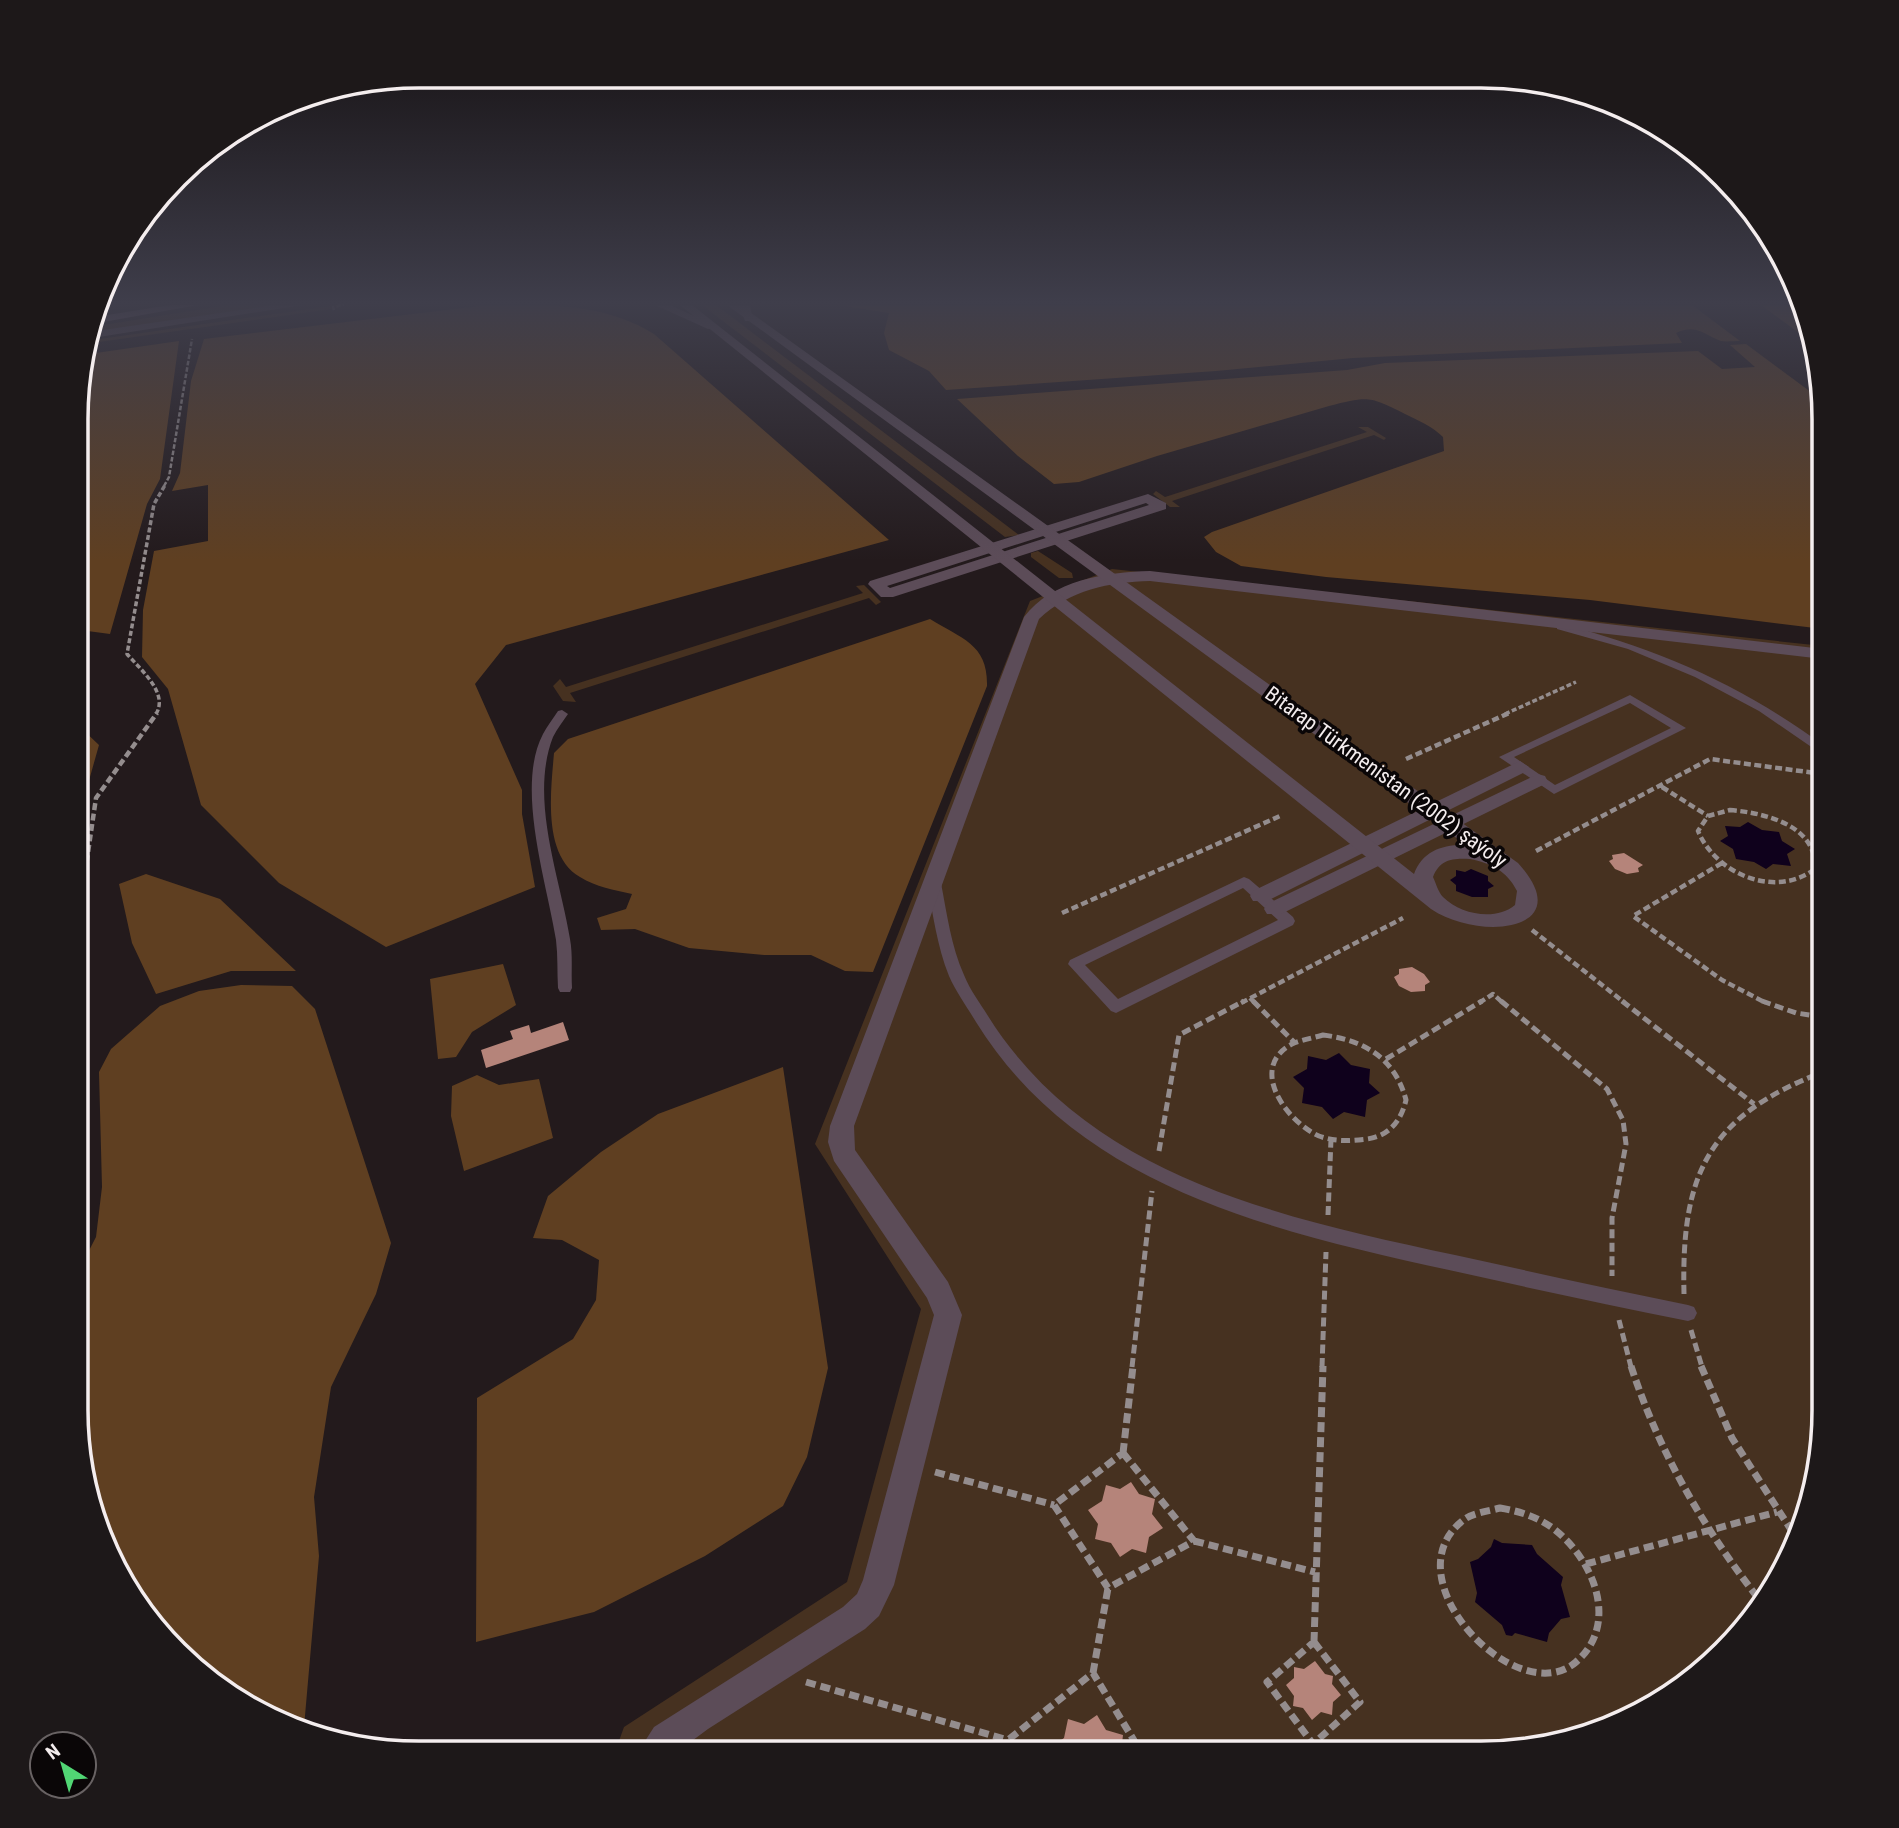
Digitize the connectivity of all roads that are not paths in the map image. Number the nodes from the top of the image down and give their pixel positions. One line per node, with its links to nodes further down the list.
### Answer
1 (791, 390): 4 (street)
2 (855, 390): 3 (street, Bitarap Türkmenistan (2002) şaýoly)
3 (1053, 534): 3 (street); 4 (street); 5 (street, Bitarap Türkmenistan (2002) şaýoly)
4 (994, 553): 4 (street); 6 (street)
5 (1111, 577): 6 (street); 7 (street); 13 (street, Bitarap Türkmenistan (2002) şaýoly)
6 (1052, 598): 15 (street); 18 (street)
7 (1530, 619): 8 (street); 10 (lane)
8 (1812, 653)
9 (562, 714): 21 (lane)
10 (1812, 742)
11 (1520, 767): 12 (lane); 12 (lane); 13 (street)
12 (1538, 780): 14 (street)
13 (1432, 811): 14 (street, Bitarap Türkmenistan (2002) şaýoly); 15 (street)
14 (1449, 824): 16 (street); 17 (street, Bitarap Türkmenistan (2002) şaýoly)
15 (1363, 845): 16 (street); 19 (street)
16 (1379, 858): 19 (street); 20 (street)
17 (1511, 868): 20 (street); 20 (street, Bitarap Türkmenistan (2002) şaýoly)
18 (934, 883): 22 (lane); 23 (street)
19 (1267, 903): 19 (lane)
20 (1438, 904)
21 (565, 989)
22 (1688, 1313)
23 (664, 1741)

